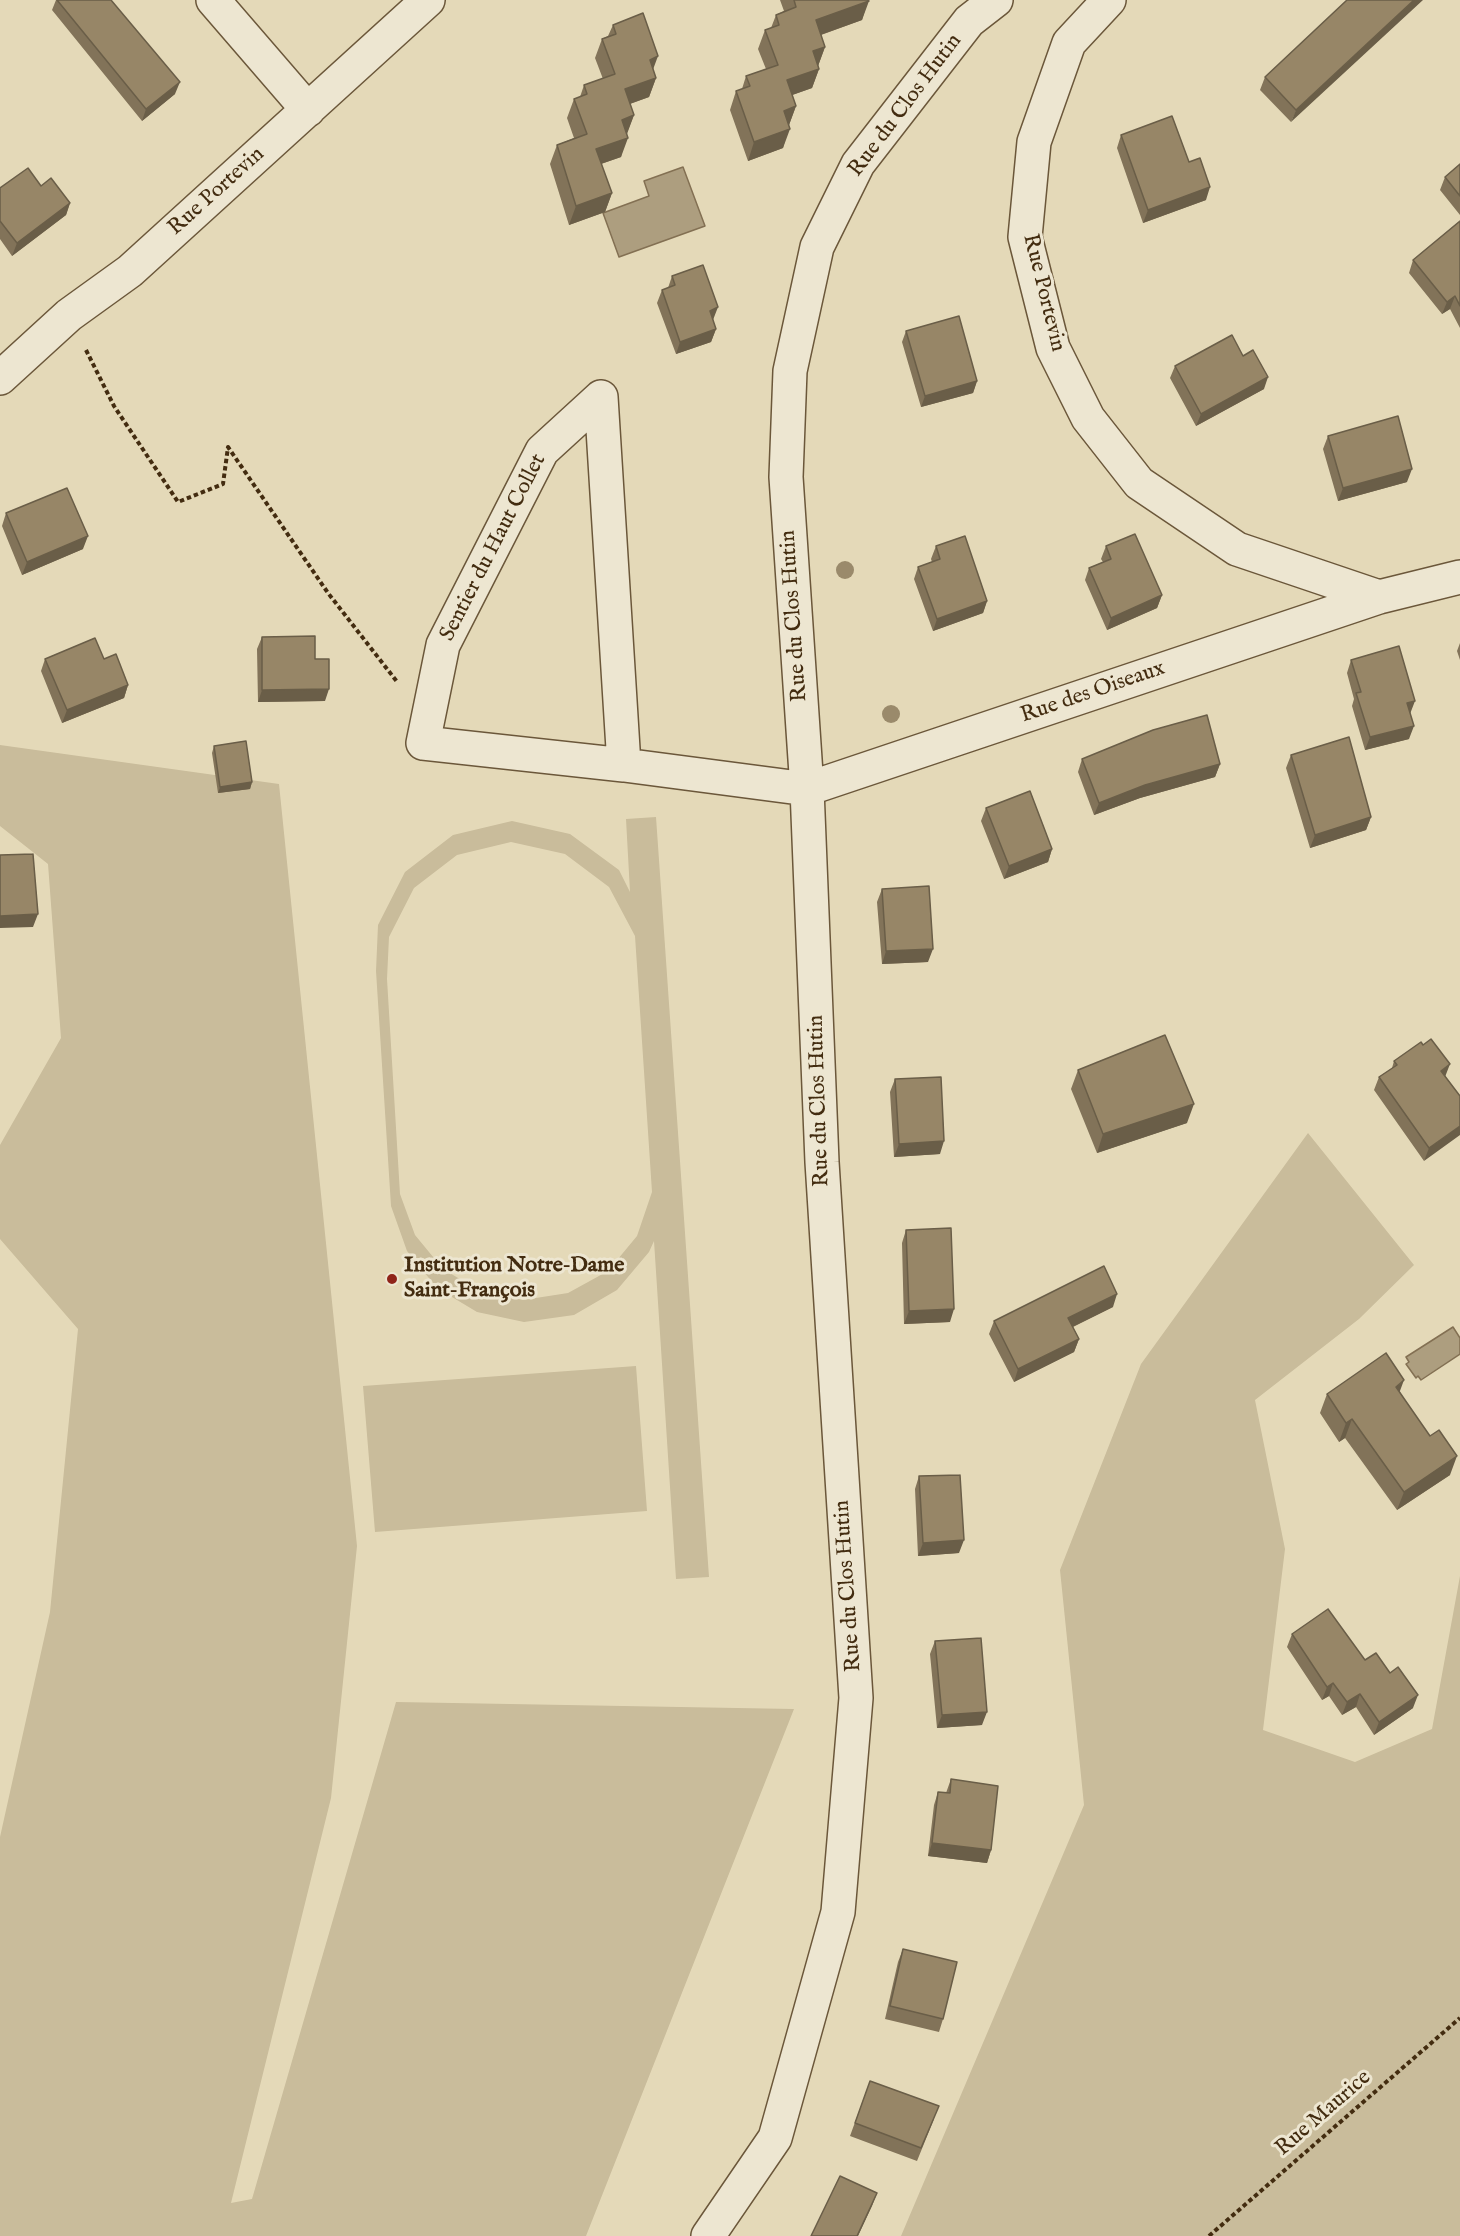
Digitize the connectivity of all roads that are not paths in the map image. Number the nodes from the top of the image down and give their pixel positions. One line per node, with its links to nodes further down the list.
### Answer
1 (213, 0): 5 (street)
2 (428, 0): 5 (street, Rue Portevin)
3 (996, 0): 10 (street, Rue du Clos Hutin)
4 (1108, 0): 8 (street, Rue Portevin)
5 (308, 110): 6 (street, Rue Portevin)
6 (0, 378)
7 (1460, 577): 8 (street)
8 (1379, 597): 10 (street, Rue des Oiseaux)
9 (624, 765): 9 (street, Sentier du Haut Collet); 10 (street, Sentier du Haut Collet)
10 (807, 789): 11 (street, Rue du Clos Hutin)
11 (708, 2236)

